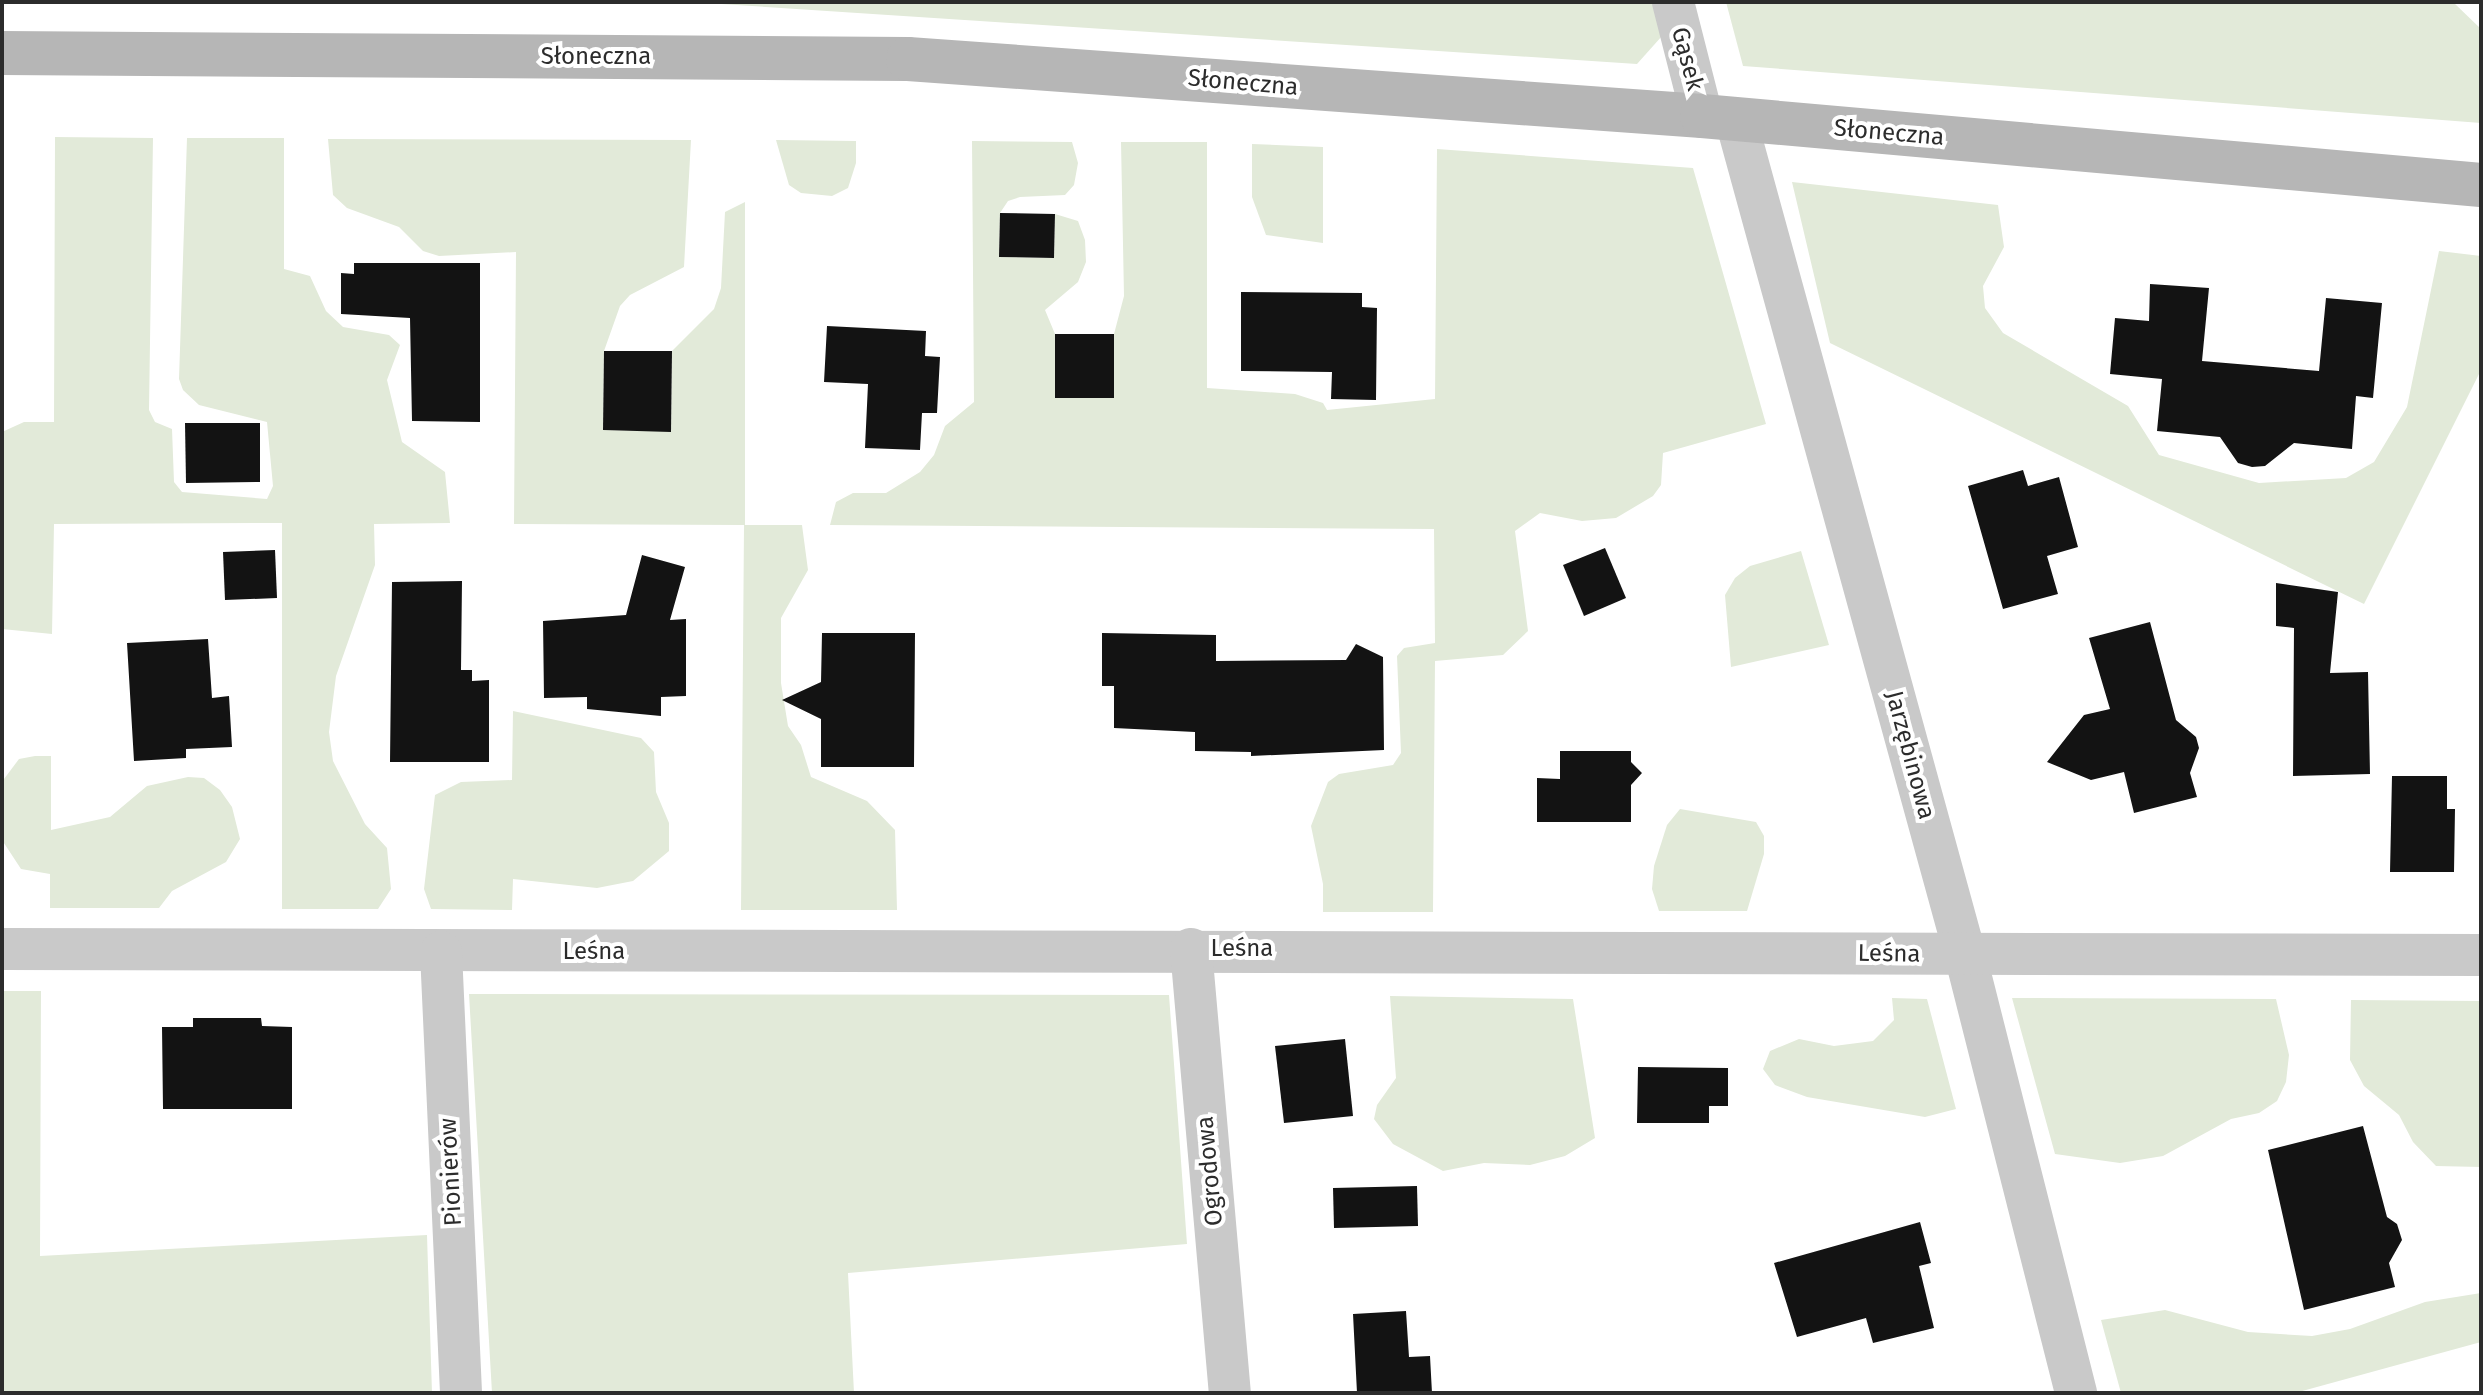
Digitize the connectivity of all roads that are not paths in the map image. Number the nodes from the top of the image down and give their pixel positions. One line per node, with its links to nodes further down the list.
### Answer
1 (1673, 2): 3 (street, Gąsek)
2 (2, 53): 3 (main road, Słoneczna)
3 (1719, 118): 4 (main road, Słoneczna); 8 (street, Jarzębinowa)
4 (2481, 185)
5 (2, 949): 7 (street, Leśna)
6 (1191, 949): 7 (street, Leśna); 8 (street, Leśna); 11 (street, Ogrodowa)
7 (441, 952): 10 (street, Pionierów)
8 (1965, 954): 9 (street, Leśna); 12 (street, Jarzębinowa)
9 (2481, 955)
10 (461, 1393)
11 (1230, 1393)
12 (2076, 1393)

